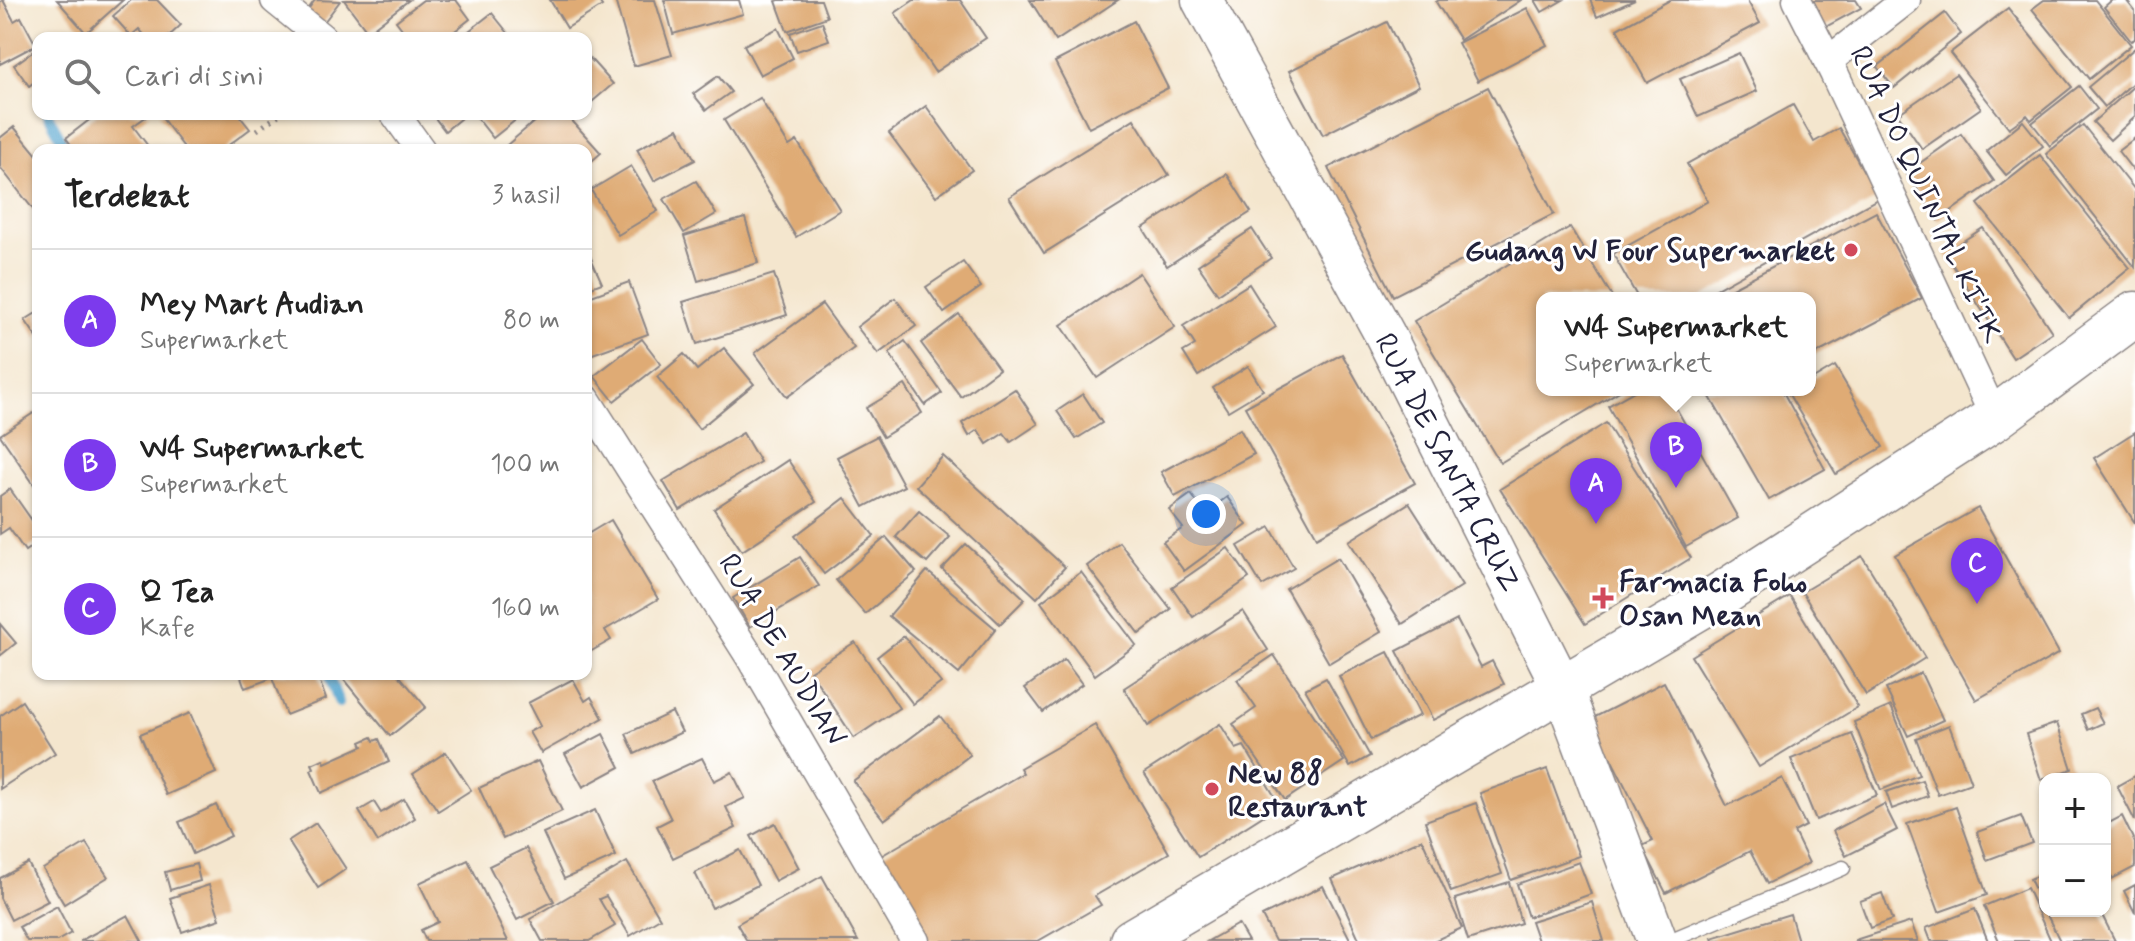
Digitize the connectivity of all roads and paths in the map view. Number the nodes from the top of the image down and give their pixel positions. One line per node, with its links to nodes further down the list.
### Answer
1 (275, 0): 5 (street)
2 (1202, 0): 14 (street, RUA DE SANTA CRUZ)
3 (1797, 0): 6 (street, RUA DO QUINTAL KI'IK)
4 (1906, 0): 6 (street)
5 (315, 32)
6 (1828, 61): 13 (street, RUA DO QUINTAL KI'IK)
7 (271, 120): 9 (path)
8 (399, 120): 10 (street)
9 (257, 130)
10 (417, 144)
11 (2135, 314): 13 (main road)
12 (592, 408): 16 (street, RUA DE AUDIAN)
13 (1995, 418): 14 (main road)
14 (1562, 687): 17 (main road); 18 (street, RUA DE SANTA CRUZ)
15 (1843, 868): 19 (lane)
16 (915, 941)
17 (1132, 941)
18 (1657, 941)
19 (1669, 941)

